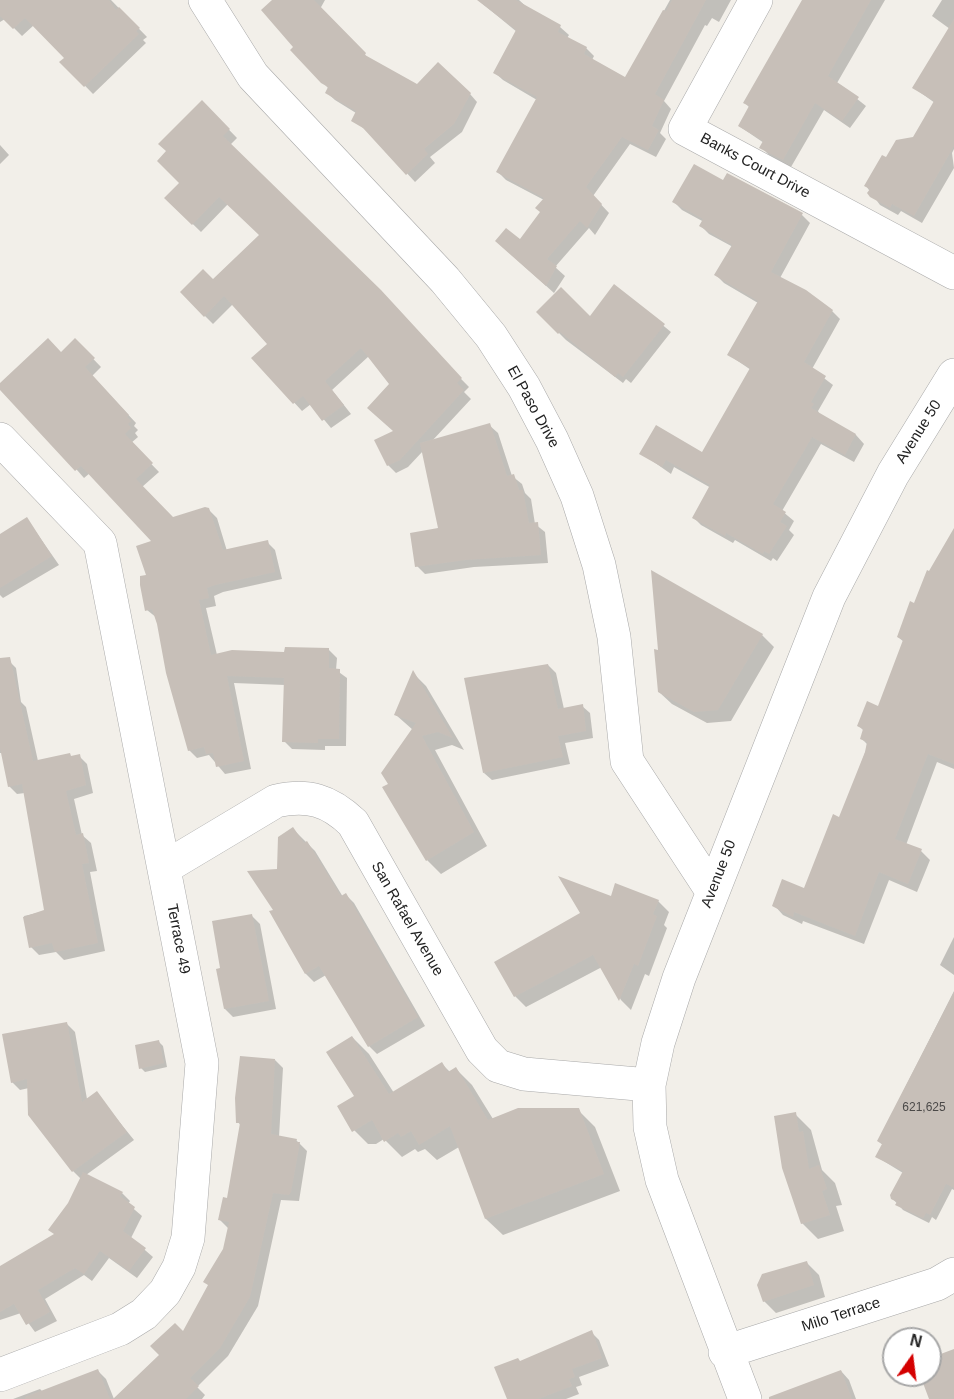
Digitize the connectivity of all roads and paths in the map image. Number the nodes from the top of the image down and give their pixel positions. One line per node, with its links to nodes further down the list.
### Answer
1 (205, 0): 7 (street, El Paso Drive)
2 (756, 0): 3 (street, Banks Court Drive)
3 (954, 273)
4 (954, 375): 7 (street, Avenue 50)
5 (0, 439): 6 (street, Terrace 49)
6 (164, 868): 8 (street, San Rafael Avenue); 11 (street, Terrace 49)
7 (712, 891): 8 (street, Avenue 50)
8 (649, 1085): 10 (street, Avenue 50)
9 (954, 1274): 10 (street, Milo Terrace)
10 (725, 1352): 12 (street, Avenue 50)
11 (0, 1375)
12 (744, 1399)

